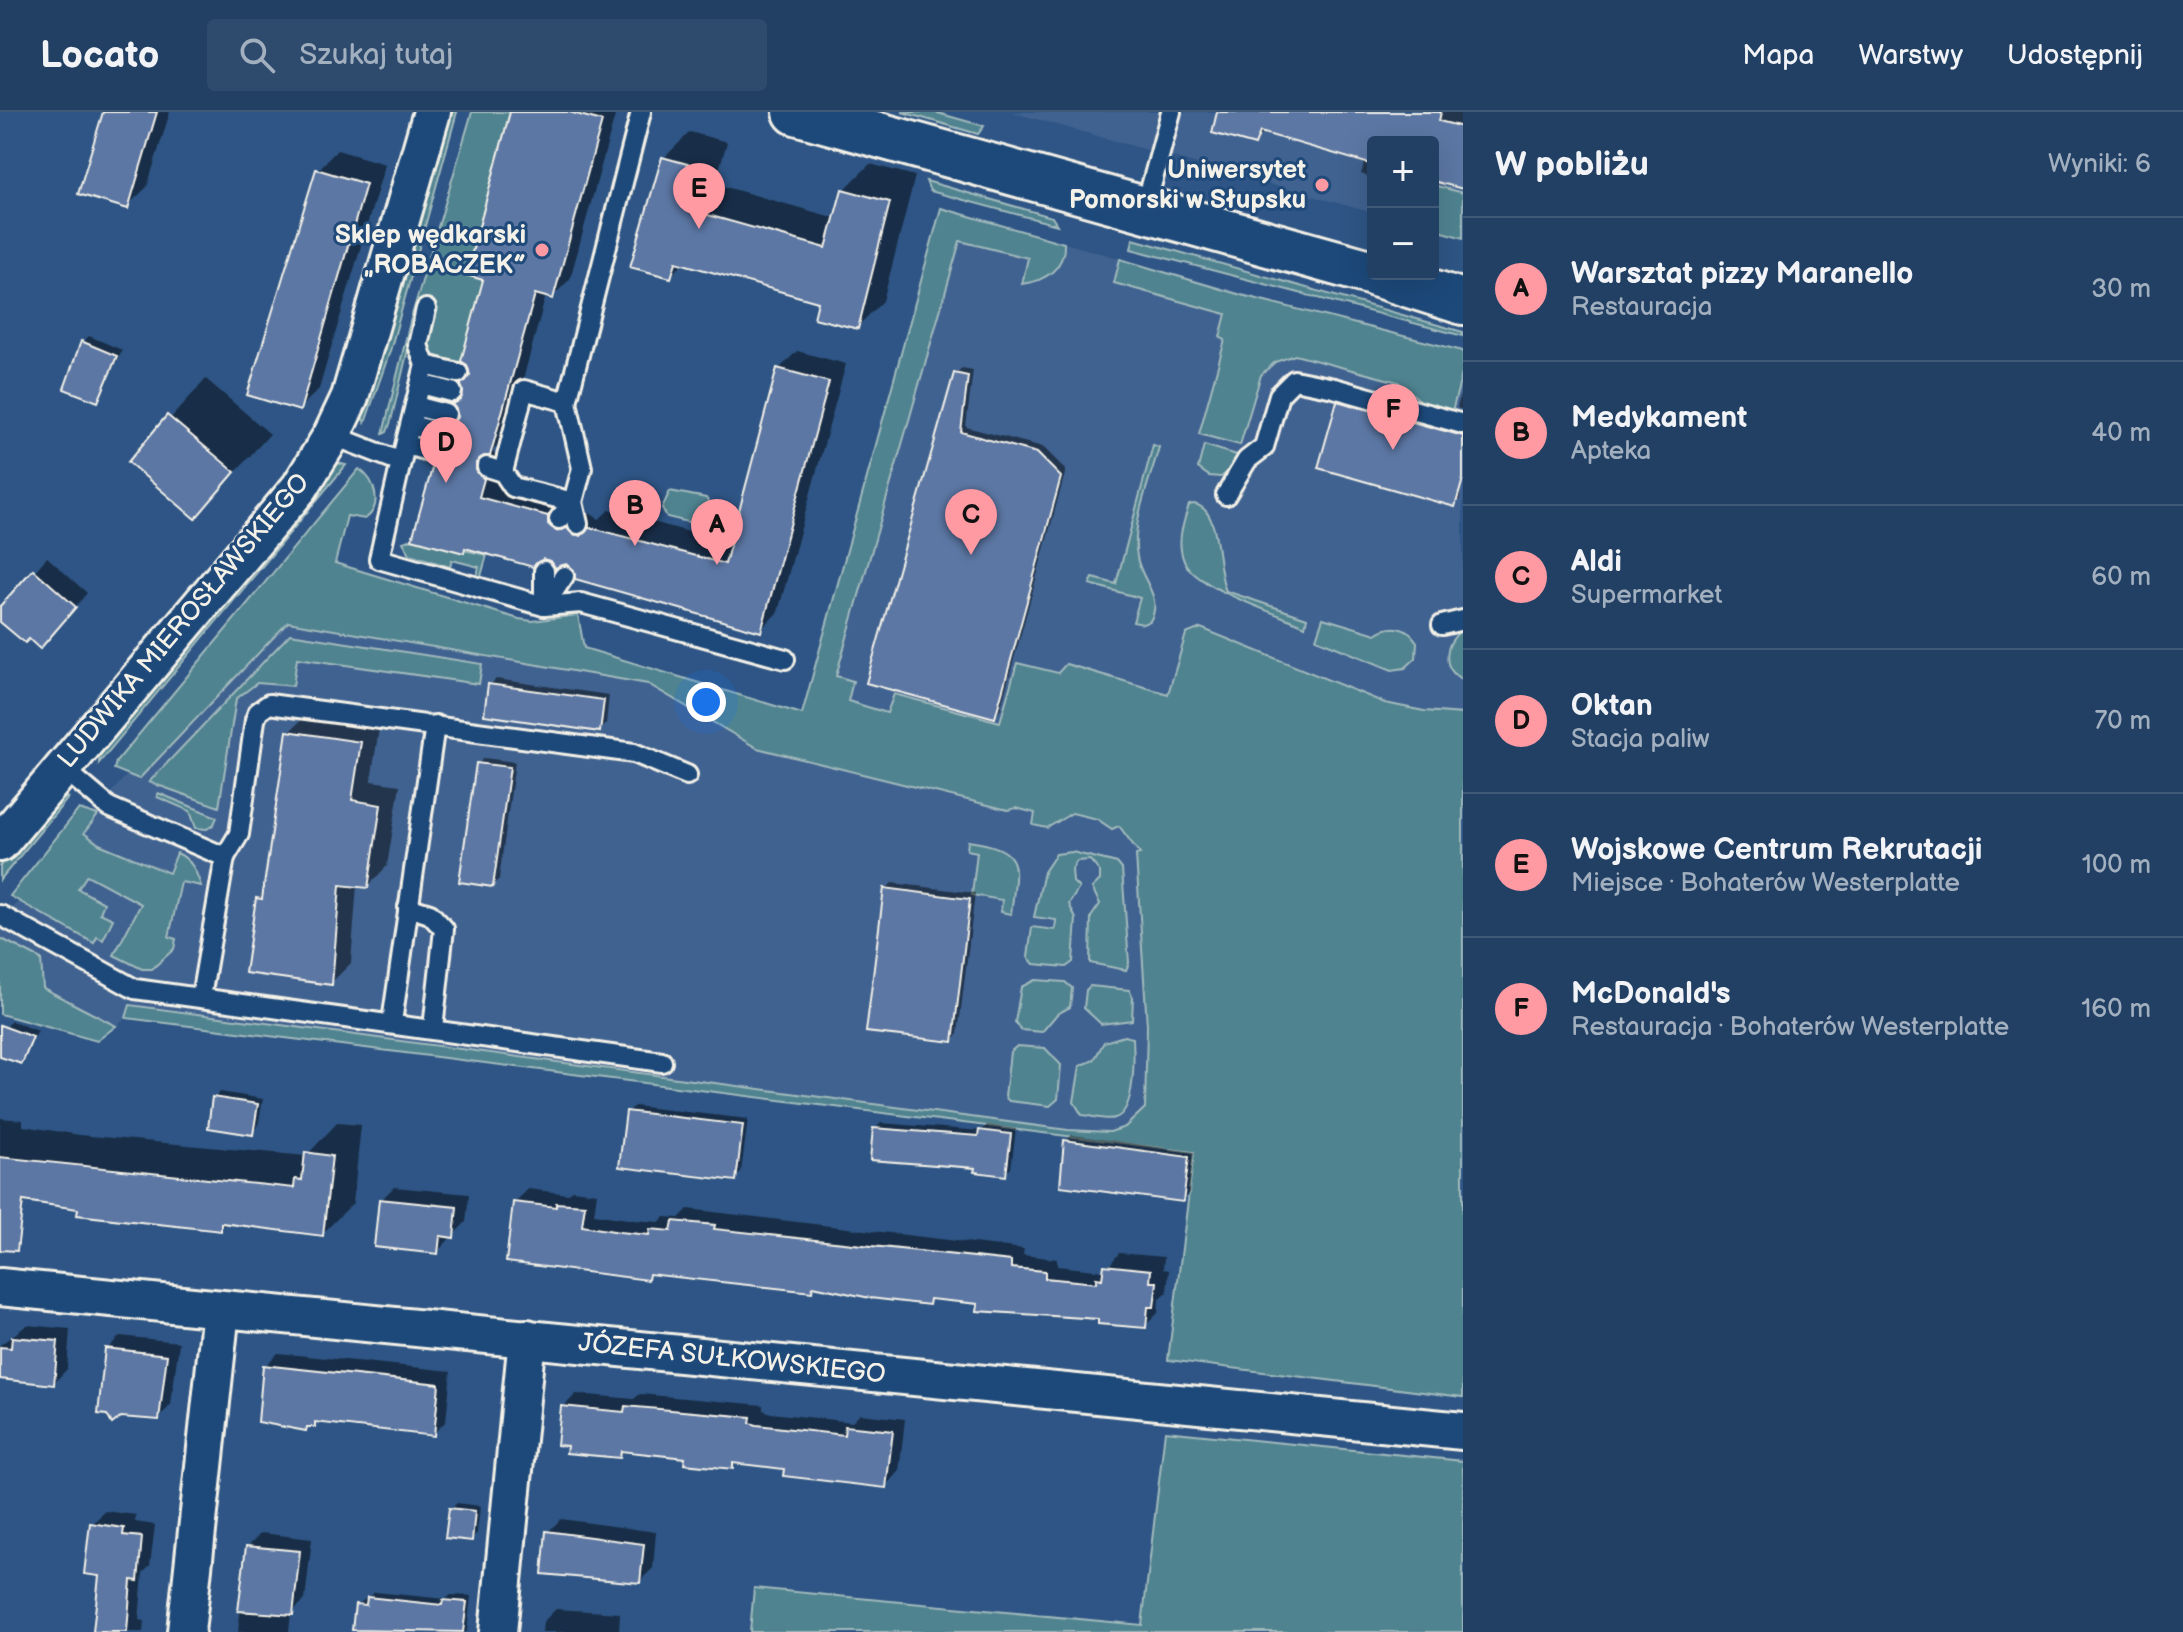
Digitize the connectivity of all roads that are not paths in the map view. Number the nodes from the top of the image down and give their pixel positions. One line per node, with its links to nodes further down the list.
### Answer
1 (432, 112): 20 (street, LUDWIKA MIEROSŁAWSKIEGO)
2 (641, 112): 14 (lane)
3 (796, 112): 5 (main road)
4 (1171, 112): 5 (lane)
5 (1145, 209): 6 (main road)
6 (1367, 272)
7 (1396, 280): 8 (main road)
8 (1460, 298)
9 (426, 309): 10 (lane)
10 (425, 365): 11 (lane); 12 (lane)
11 (458, 373)
12 (421, 384): 13 (lane); 15 (lane)
13 (452, 392)
14 (567, 402): 24 (lane); 24 (lane)
15 (415, 406): 16 (lane); 18 (lane)
16 (446, 414)
17 (1463, 424): 23 (lane)
18 (411, 425): 19 (lane); 21 (lane)
19 (441, 433)
20 (332, 435): 21 (lane); 34 (street, LUDWIKA MIEROSŁAWSKIEGO)
21 (404, 453): 22 (lane); 29 (lane)
22 (436, 453)
23 (1226, 495)
24 (573, 502): 25 (lane); 26 (lane)
25 (559, 519)
26 (578, 524)
27 (544, 571): 29 (lane)
28 (564, 576): 29 (lane)
29 (544, 606): 32 (lane)
30 (1463, 620): 31 (lane)
31 (1442, 625)
32 (785, 659)
33 (435, 725): 35 (lane); 37 (lane); 38 (lane)
34 (63, 768): 36 (street, LUDWIKA MIEROSŁAWSKIEGO); 37 (lane)
35 (687, 775)
36 (0, 843)
37 (225, 857): 40 (lane)
38 (408, 907): 41 (lane); 42 (lane)
39 (0, 915): 40 (lane)
40 (201, 997): 41 (lane)
41 (392, 1022): 42 (lane)
42 (433, 1028): 43 (lane)
43 (662, 1062)
44 (0, 1287): 45 (street, JÓZEFA SUŁKOWSKIEGO)
45 (221, 1310): 46 (street, JÓZEFA SUŁKOWSKIEGO); 48 (street)
46 (527, 1338): 47 (street, JÓZEFA SUŁKOWSKIEGO); 49 (street)
47 (1463, 1431)
48 (186, 1632)
49 (498, 1632)

